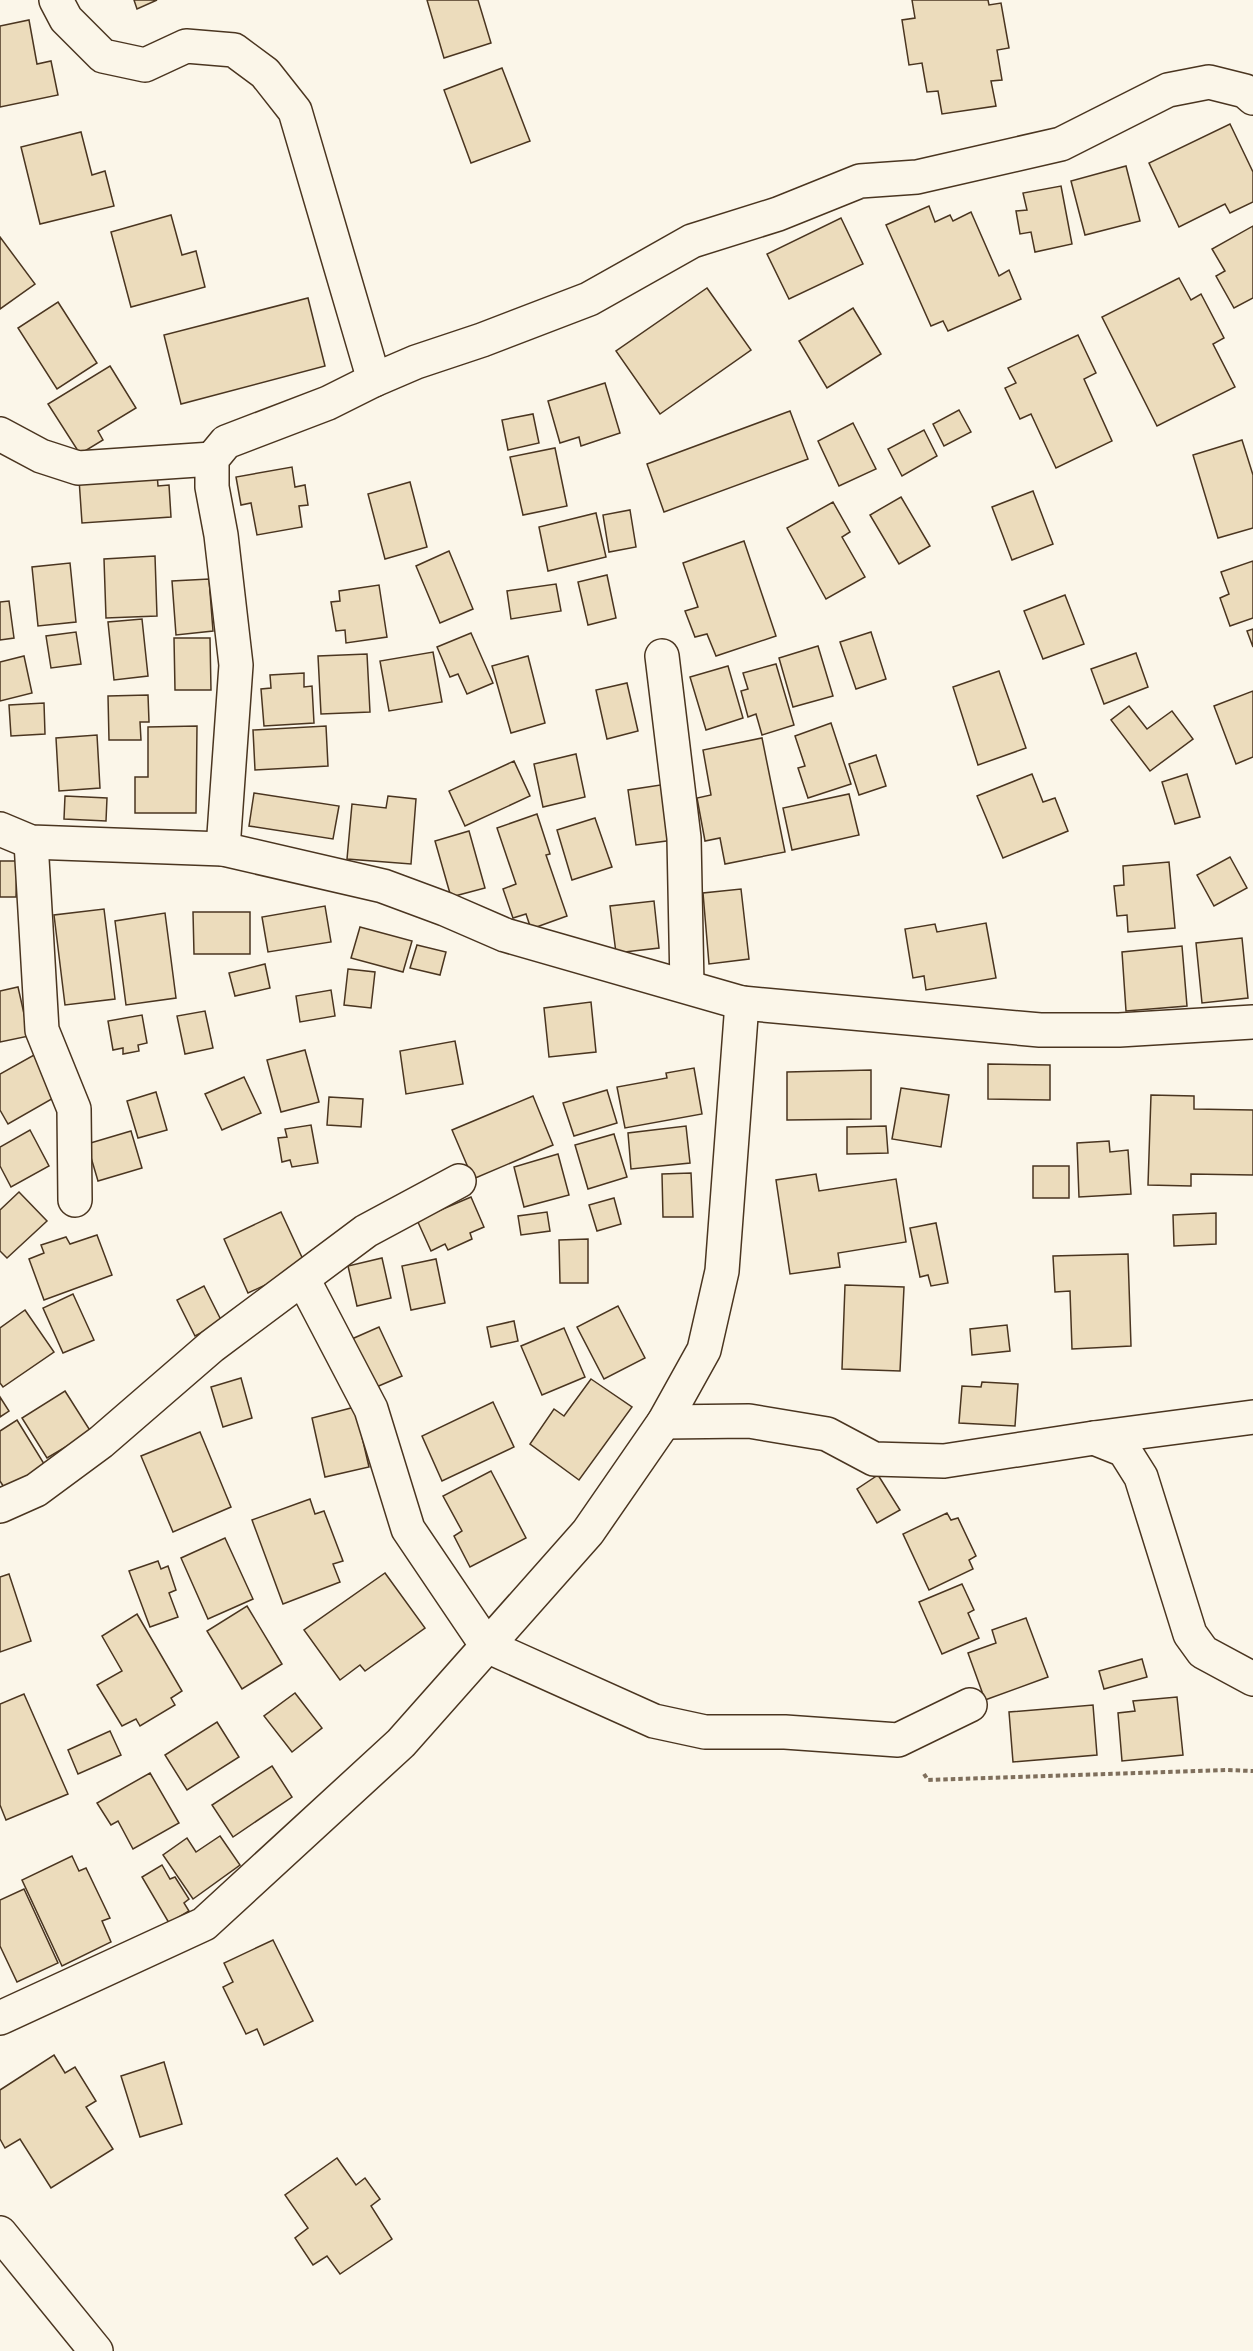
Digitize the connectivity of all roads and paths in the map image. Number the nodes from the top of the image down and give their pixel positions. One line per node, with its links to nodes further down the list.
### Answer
1 (56, 0): 3 (street)
2 (1253, 98): 3 (street)
3 (374, 380): 5 (street)
4 (0, 434): 5 (street)
5 (212, 459): 9 (street)
6 (662, 656): 10 (street)
7 (0, 828): 8 (street)
8 (31, 842): 9 (street); 14 (street)
9 (223, 849): 10 (street)
10 (687, 986): 11 (street)
11 (742, 1003): 12 (street); 17 (street)
12 (1253, 1022)
13 (459, 1181): 15 (street)
14 (75, 1200)
15 (303, 1279): 19 (street); 20 (street)
16 (1253, 1417): 18 (street)
17 (664, 1422): 18 (street); 20 (street)
18 (1094, 1438): 21 (street)
19 (0, 1506)
20 (487, 1646): 23 (street); 25 (street)
21 (1253, 1679)
22 (970, 1705): 23 (street)
23 (898, 1740): 24 (path)
24 (1253, 1772)
25 (0, 2018)
26 (0, 2233): 27 (street)
27 (96, 2351)

